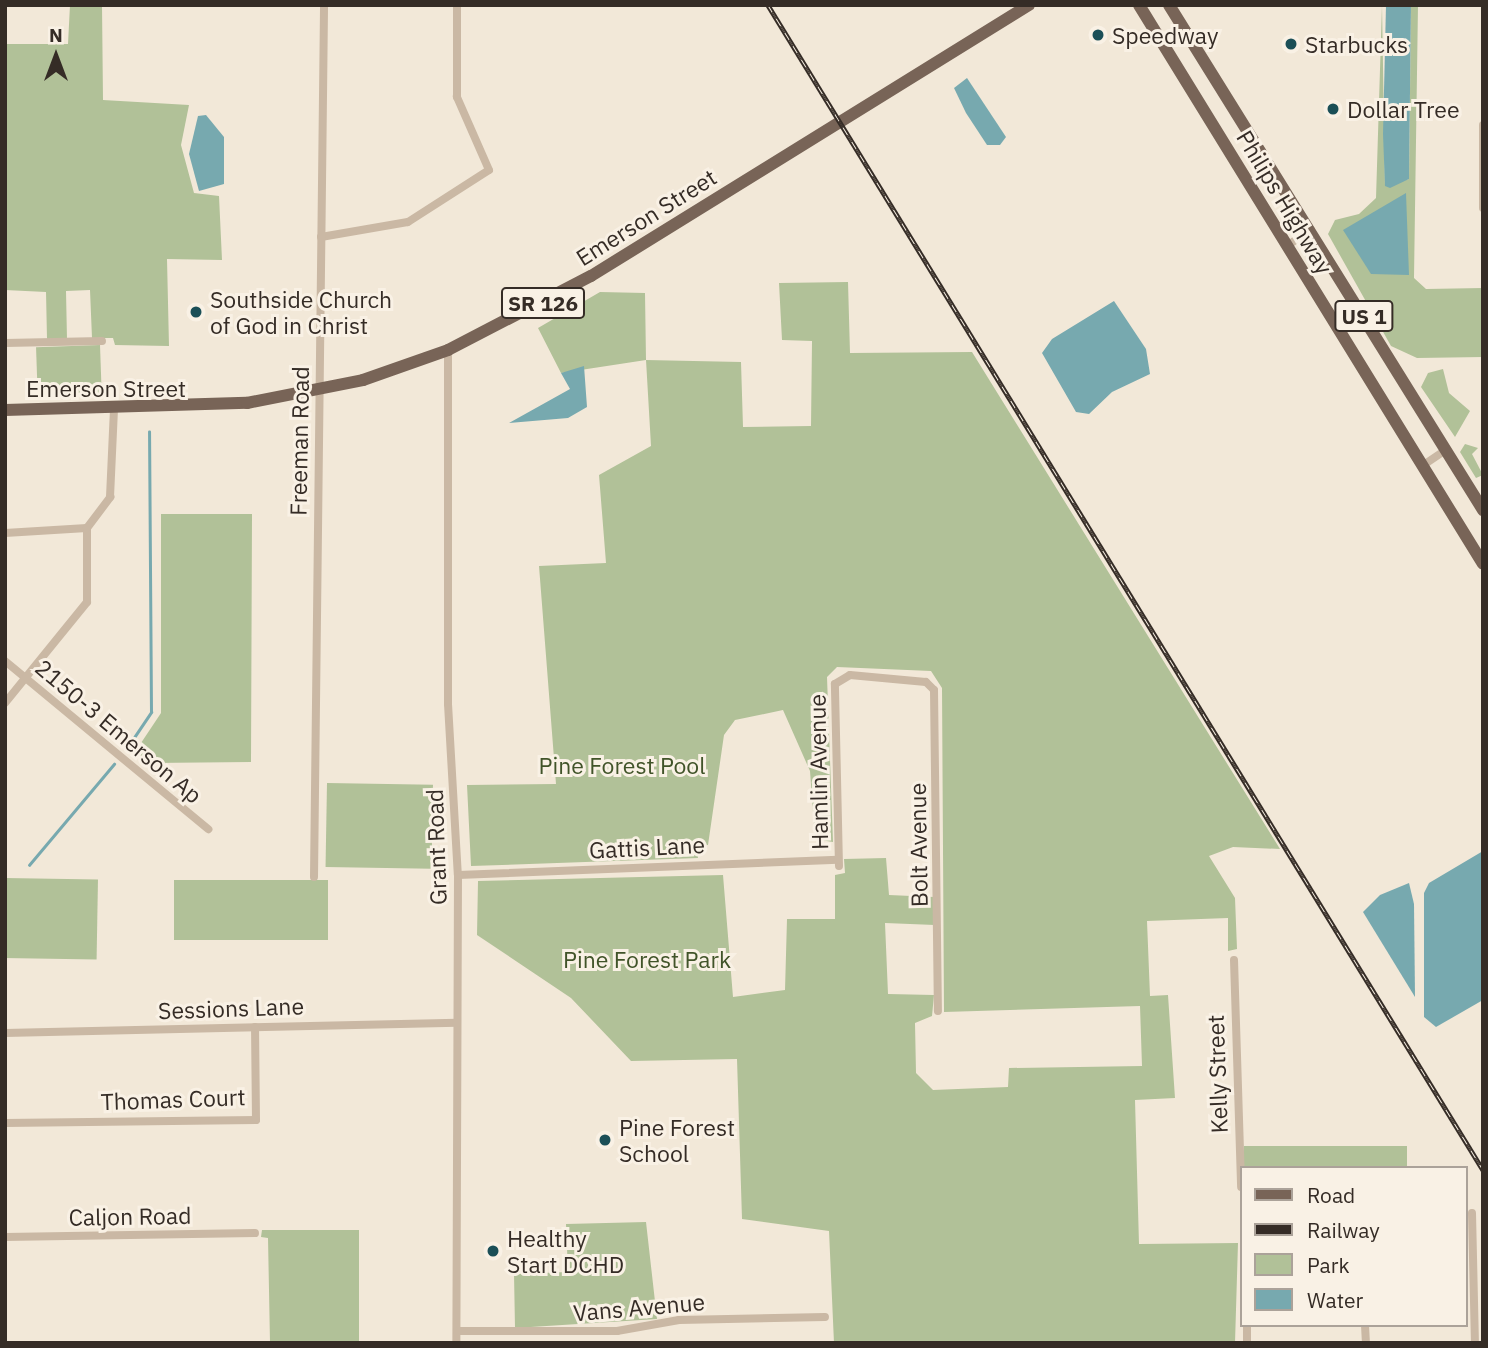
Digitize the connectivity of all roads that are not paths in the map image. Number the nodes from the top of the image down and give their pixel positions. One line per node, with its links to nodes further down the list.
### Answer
1 (324, 5): 9 (street, Freeman Road)
2 (457, 5): 9 (street)
3 (1029, 5): 13 (main road, Emerson Street / SR 126)
4 (1139, 5): 10 (main road, Philips Highway / US 1)
5 (1169, 5): 8 (main road, Philips Highway / US 1)
6 (1483, 125): 7 (street)
7 (1483, 208)
8 (1311, 229): 10 (street); 17 (main road, Philips Highway / US 1)
9 (321, 237): 14 (street, Freeman Road)
10 (1287, 246): 18 (main road, Philips Highway / US 1)
11 (102, 341): 12 (street)
12 (5, 343)
13 (448, 350): 14 (main road, Emerson Street / SR 126); 29 (street, Grant Road)
14 (319, 392): 16 (main road, Emerson Street / SR 126); 30 (street, Freeman Road)
15 (5, 410): 16 (main road, Emerson Street / SR 126)
16 (114, 410): 20 (street)
17 (1446, 450): 18 (street); 19 (main road, Philips Highway / US 1)
18 (1422, 466): 22 (main road, Philips Highway / US 1)
19 (1483, 510)
20 (87, 528): 21 (street); 24 (street)
21 (5, 533)
22 (1483, 564)
23 (5, 661): 24 (street, 2150-3 Emerson Ap)
24 (26, 678): 26 (street); 27 (street, 2150-3 Emerson Ap)
25 (926, 682): 28 (street, Hamlin Avenue); 32 (street, Bolt Avenue)
26 (5, 703)
27 (208, 829)
28 (839, 863): 29 (street, Gattis Lane)
29 (458, 874): 33 (street, Grant Road)
30 (314, 877)
31 (1234, 960): 37 (street, Kelly Street)
32 (938, 1012)
33 (457, 1023): 34 (street, Sessions Lane); 42 (street, Grant Road)
34 (255, 1027): 35 (street, Sessions Lane); 36 (street, Thomas Court)
35 (5, 1033)
36 (5, 1124)
37 (1240, 1166)
38 (1472, 1213): 44 (street)
39 (255, 1233): 40 (street, Caljon Road)
40 (5, 1237)
41 (825, 1317): 42 (street, Vans Avenue)
42 (457, 1331): 43 (street, Grant Road)
43 (456, 1343)
44 (1475, 1343)

